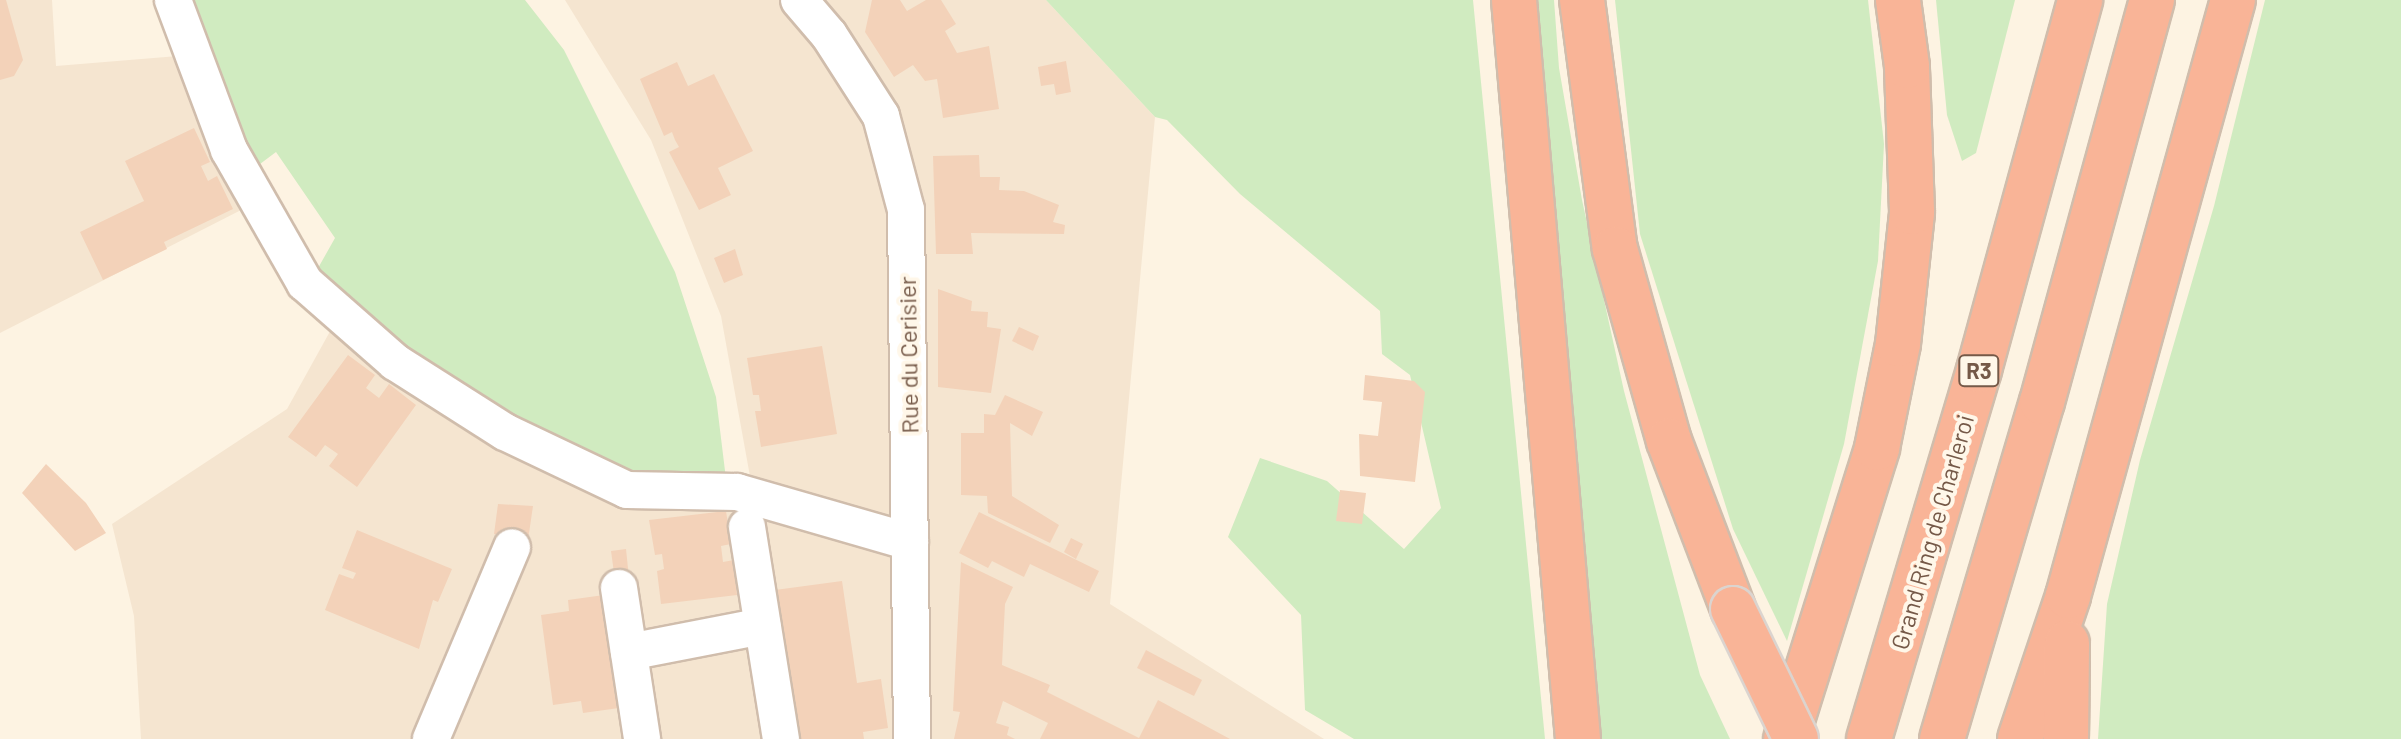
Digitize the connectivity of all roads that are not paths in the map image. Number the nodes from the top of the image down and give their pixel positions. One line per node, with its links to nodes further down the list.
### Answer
1 (173, 0): 10 (street)
2 (799, 0): 10 (street, Rue du Cerisier)
3 (1514, 0): 20 (highway)
4 (1582, 0): 22 (highway, bridge)
5 (1898, 0): 21 (highway)
6 (2080, 0): 23 (highway, Grand Ring de Charleroi / R3)
7 (2152, 0): 24 (highway)
8 (2233, 0): 13 (highway)
9 (747, 527): 14 (street)
10 (910, 542): 19 (street, Rue du Cerisier)
11 (512, 547): 16 (street)
12 (619, 588): 15 (street)
13 (2068, 596): 25 (highway); 26 (highway)
14 (763, 626): 15 (street); 18 (street)
15 (629, 652): 17 (street)
16 (431, 739)
17 (642, 739)
18 (781, 739)
19 (912, 739)
20 (1578, 739)
21 (1786, 739)
22 (1796, 739)
23 (1869, 739)
24 (1942, 739)
25 (2020, 739)
26 (2066, 739)

